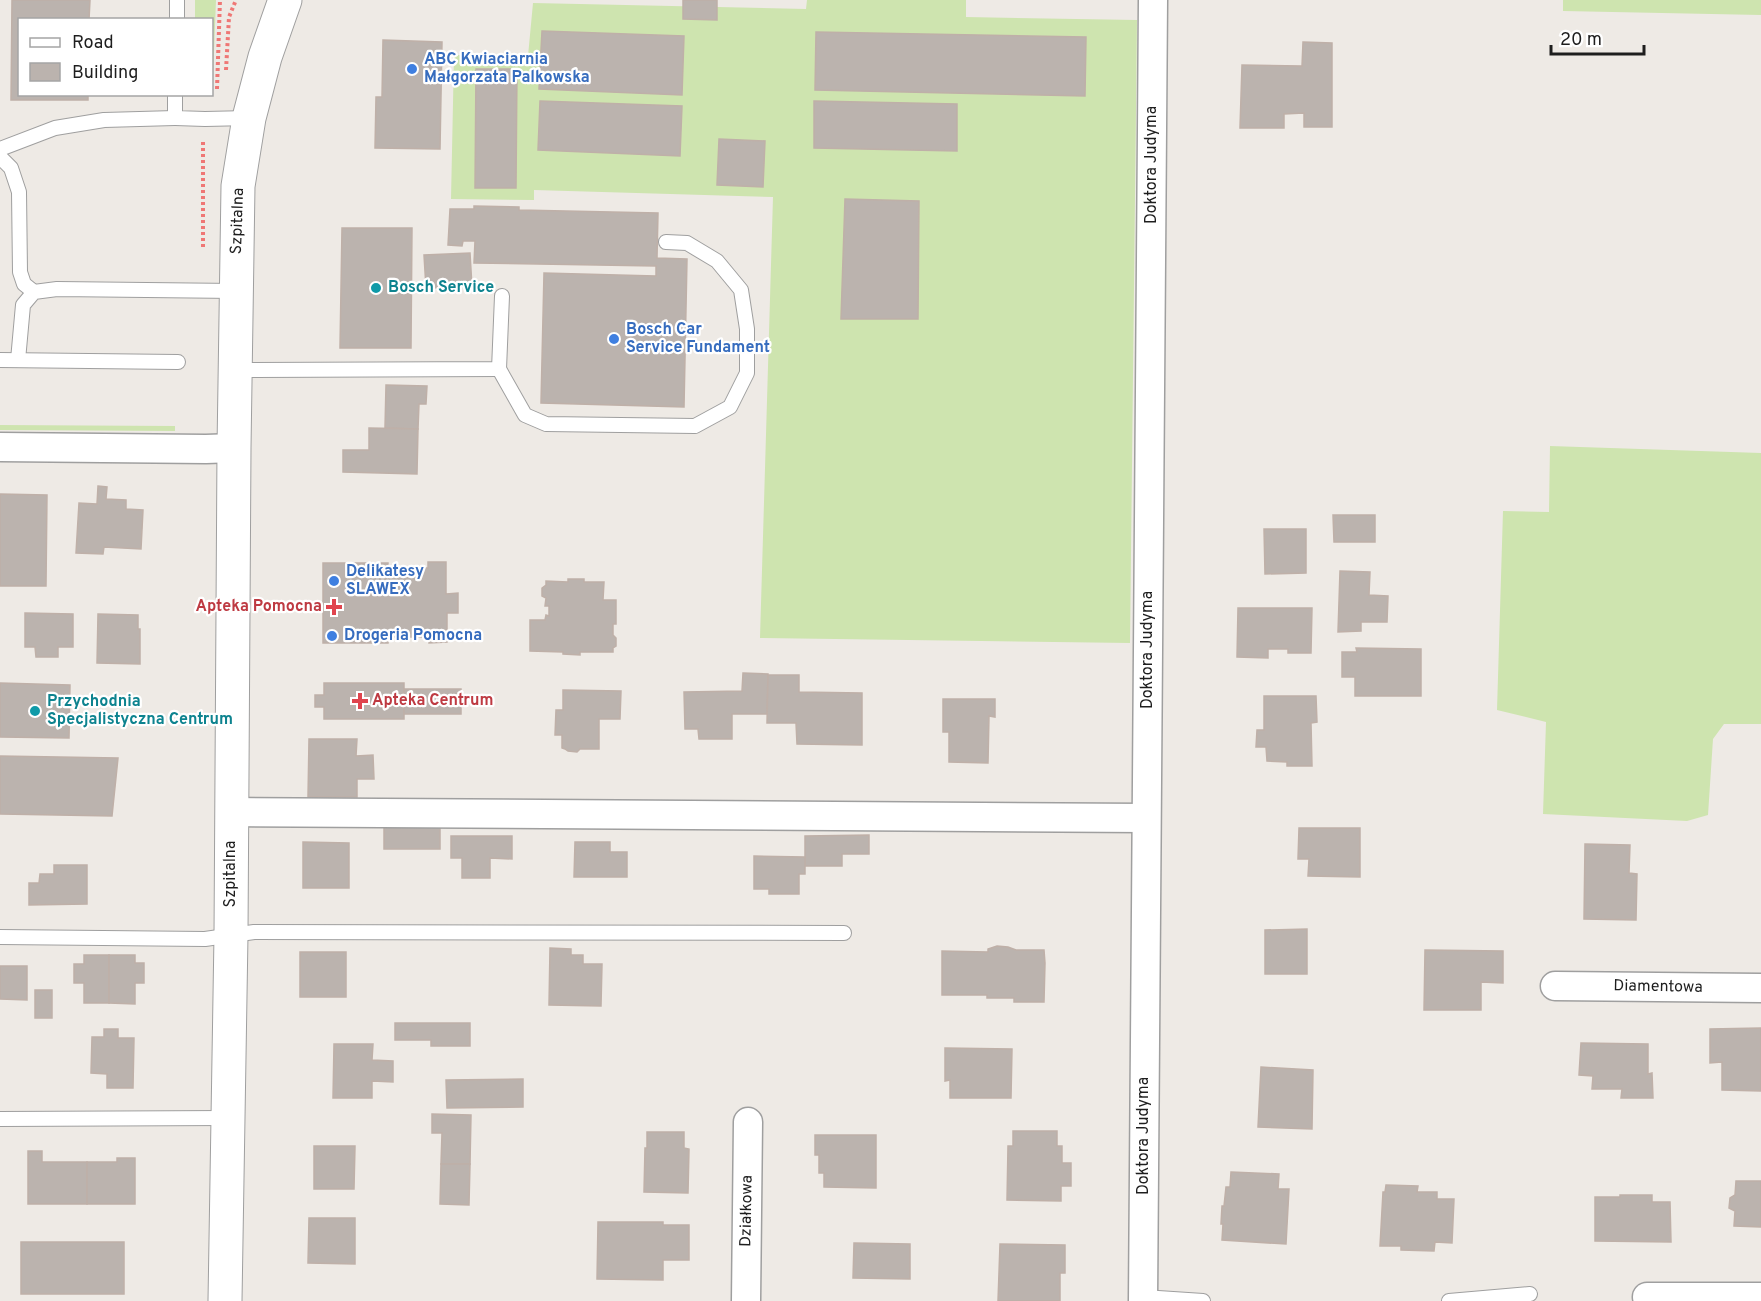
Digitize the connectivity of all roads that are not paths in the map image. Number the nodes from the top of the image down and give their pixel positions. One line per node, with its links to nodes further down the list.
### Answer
1 (177, 0): 4 (lane)
2 (285, 0): 7 (street, Szpitalna)
3 (1154, 0): 22 (street, Doktora Judyma)
4 (177, 18)
5 (175, 96): 6 (lane)
6 (175, 118): 7 (lane); 8 (lane)
7 (249, 118): 11 (street, Szpitalna)
8 (0, 148)
9 (0, 157): 12 (lane)
10 (666, 242): 17 (lane)
11 (236, 291): 12 (lane); 18 (street, Szpitalna)
12 (34, 292): 15 (lane)
13 (502, 296): 17 (lane)
14 (0, 360): 15 (lane)
15 (18, 360): 16 (lane)
16 (178, 362)
17 (499, 369): 18 (lane)
18 (235, 370): 20 (street, Szpitalna)
19 (0, 447): 20 (street)
20 (234, 447): 21 (street, Szpitalna)
21 (231, 812): 22 (street); 24 (street, Szpitalna)
22 (1146, 818): 34 (street, Doktora Judyma)
23 (844, 933): 24 (lane)
24 (231, 935): 25 (lane); 28 (street, Szpitalna)
25 (0, 937)
26 (1555, 986): 27 (street, Diamentowa)
27 (1761, 988)
28 (228, 1118): 29 (lane); 35 (street, Szpitalna)
29 (0, 1119)
30 (748, 1122): 36 (street, Działkowa)
31 (1530, 1294): 38 (lane)
32 (1647, 1297): 33 (street)
33 (1761, 1297)
34 (1143, 1299): 37 (lane)
35 (225, 1301)
36 (746, 1301)
37 (1203, 1301)
38 (1449, 1301)

